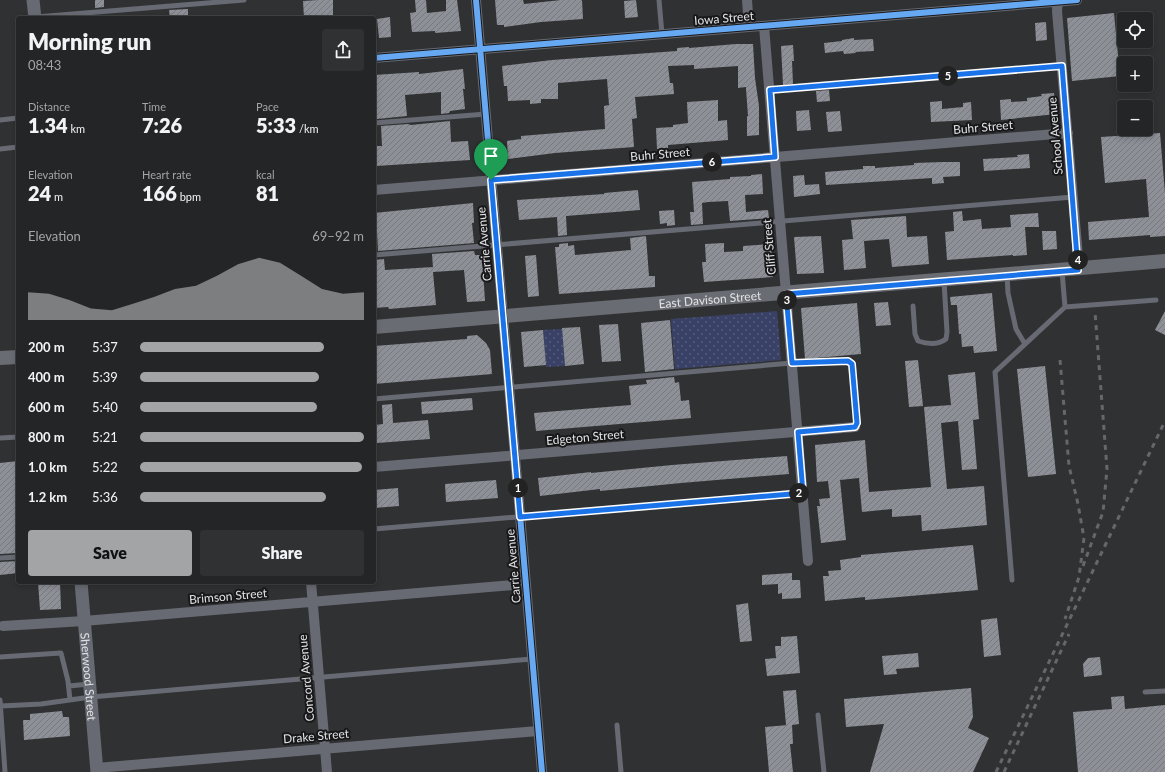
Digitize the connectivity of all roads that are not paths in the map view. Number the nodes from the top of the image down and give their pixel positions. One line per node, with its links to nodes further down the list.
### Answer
1 (34, 0): 8 (street)
2 (244, 0): 9 (lane)
3 (476, 0): 13 (street, Carrie Avenue)
4 (659, 0): 12 (lane)
5 (746, 0): 11 (street)
6 (1077, 0): 7 (street, Iowa Street)
7 (1058, 1): 10 (street, Iowa Street); 15 (street, School Avenue)
8 (35, 16)
9 (47, 16)
10 (764, 26): 11 (street, Iowa Street); 16 (street, Cliff Street)
11 (749, 27): 12 (street, Iowa Street)
12 (662, 34): 13 (street, Iowa Street)
13 (480, 49): 14 (street, Iowa Street); 17 (street, Carrie Avenue)
14 (376, 58)
15 (1062, 66): 16 (lane); 21 (street, School Avenue)
16 (770, 90): 24 (street, Cliff Street)
17 (486, 114): 20 (lane); 25 (street, Carrie Avenue)
18 (16, 118): 19 (lane)
19 (0, 120)
20 (376, 123)
21 (1068, 133): 24 (street, Buhr Street); 27 (street, School Avenue)
22 (16, 148): 23 (lane)
23 (0, 149)
24 (775, 157): 25 (street, Buhr Street); 28 (street, Cliff Street)
25 (491, 180): 26 (street, Buhr Street); 29 (street, Carrie Avenue)
26 (376, 190)
27 (1073, 197): 28 (lane); 32 (street, School Avenue)
28 (780, 222): 29 (lane); 36 (street, Cliff Street)
29 (497, 245): 30 (lane); 40 (street, Carrie Avenue)
30 (376, 255)
31 (1165, 261): 32 (main road, East Davison Street)
32 (1078, 270): 33 (main road, East Davison Street)
33 (1062, 271): 34 (main road, East Davison Street); 39 (lane)
34 (1007, 275): 35 (main road, East Davison Street); 42 (lane)
35 (944, 281): 36 (main road, East Davison Street); 38 (lane)
36 (786, 294): 40 (main road, East Davison Street); 45 (street, Cliff Street)
37 (1156, 300): 39 (lane)
38 (913, 306)
39 (1065, 308): 42 (lane)
40 (503, 317): 41 (main road, East Davison Street); 46 (street, Carrie Avenue)
41 (376, 327)
42 (1025, 344): 60 (lane)
43 (16, 357): 44 (main road)
44 (0, 358)
45 (792, 363): 46 (lane); 48 (lane); 49 (street, Cliff Street)
46 (509, 388): 47 (lane); 52 (street, Carrie Avenue)
47 (376, 398)
48 (855, 427): 49 (street, Edgeton Street)
49 (798, 432): 52 (street, Edgeton Street); 54 (street, Cliff Street)
50 (16, 437): 51 (lane)
51 (0, 438)
52 (515, 456): 53 (street, Edgeton Street); 55 (street, Carrie Avenue)
53 (376, 467)
54 (803, 493): 55 (lane); 59 (street, Cliff Street)
55 (520, 517): 56 (lane); 63 (street, Carrie Avenue)
56 (376, 529)
57 (16, 557): 58 (lane)
58 (0, 558)
59 (808, 561)
60 (1012, 580)
61 (81, 584): 65 (street, Sherwood Street)
62 (311, 584): 64 (street, Concord Avenue)
63 (526, 584): 64 (street, Brimson Street); 68 (street, Carrie Avenue)
64 (313, 602): 65 (street, Brimson Street); 69 (street, Concord Avenue)
65 (84, 621): 66 (street, Brimson Street); 72 (street, Sherwood Street)
66 (2, 627)
67 (0, 657): 70 (lane)
68 (532, 659): 69 (lane); 79 (street, Carrie Avenue)
69 (319, 677): 72 (lane); 80 (street, Concord Avenue)
70 (69, 686): 72 (lane); 75 (lane)
71 (1165, 690): 73 (lane)
72 (90, 691): 75 (lane); 81 (street, Sherwood Street)
73 (1145, 692)
74 (0, 700): 76 (lane)
75 (70, 700): 76 (lane)
76 (1, 706): 82 (lane)
77 (818, 715): 86 (lane)
78 (617, 725): 85 (lane)
79 (538, 731): 80 (street, Drake Street); 84 (street, Carrie Avenue)
80 (325, 748): 81 (street, Drake Street); 83 (street, Concord Avenue)
81 (97, 770)
82 (5, 772)
83 (327, 772)
84 (542, 772)
85 (620, 772)
86 (824, 772)

